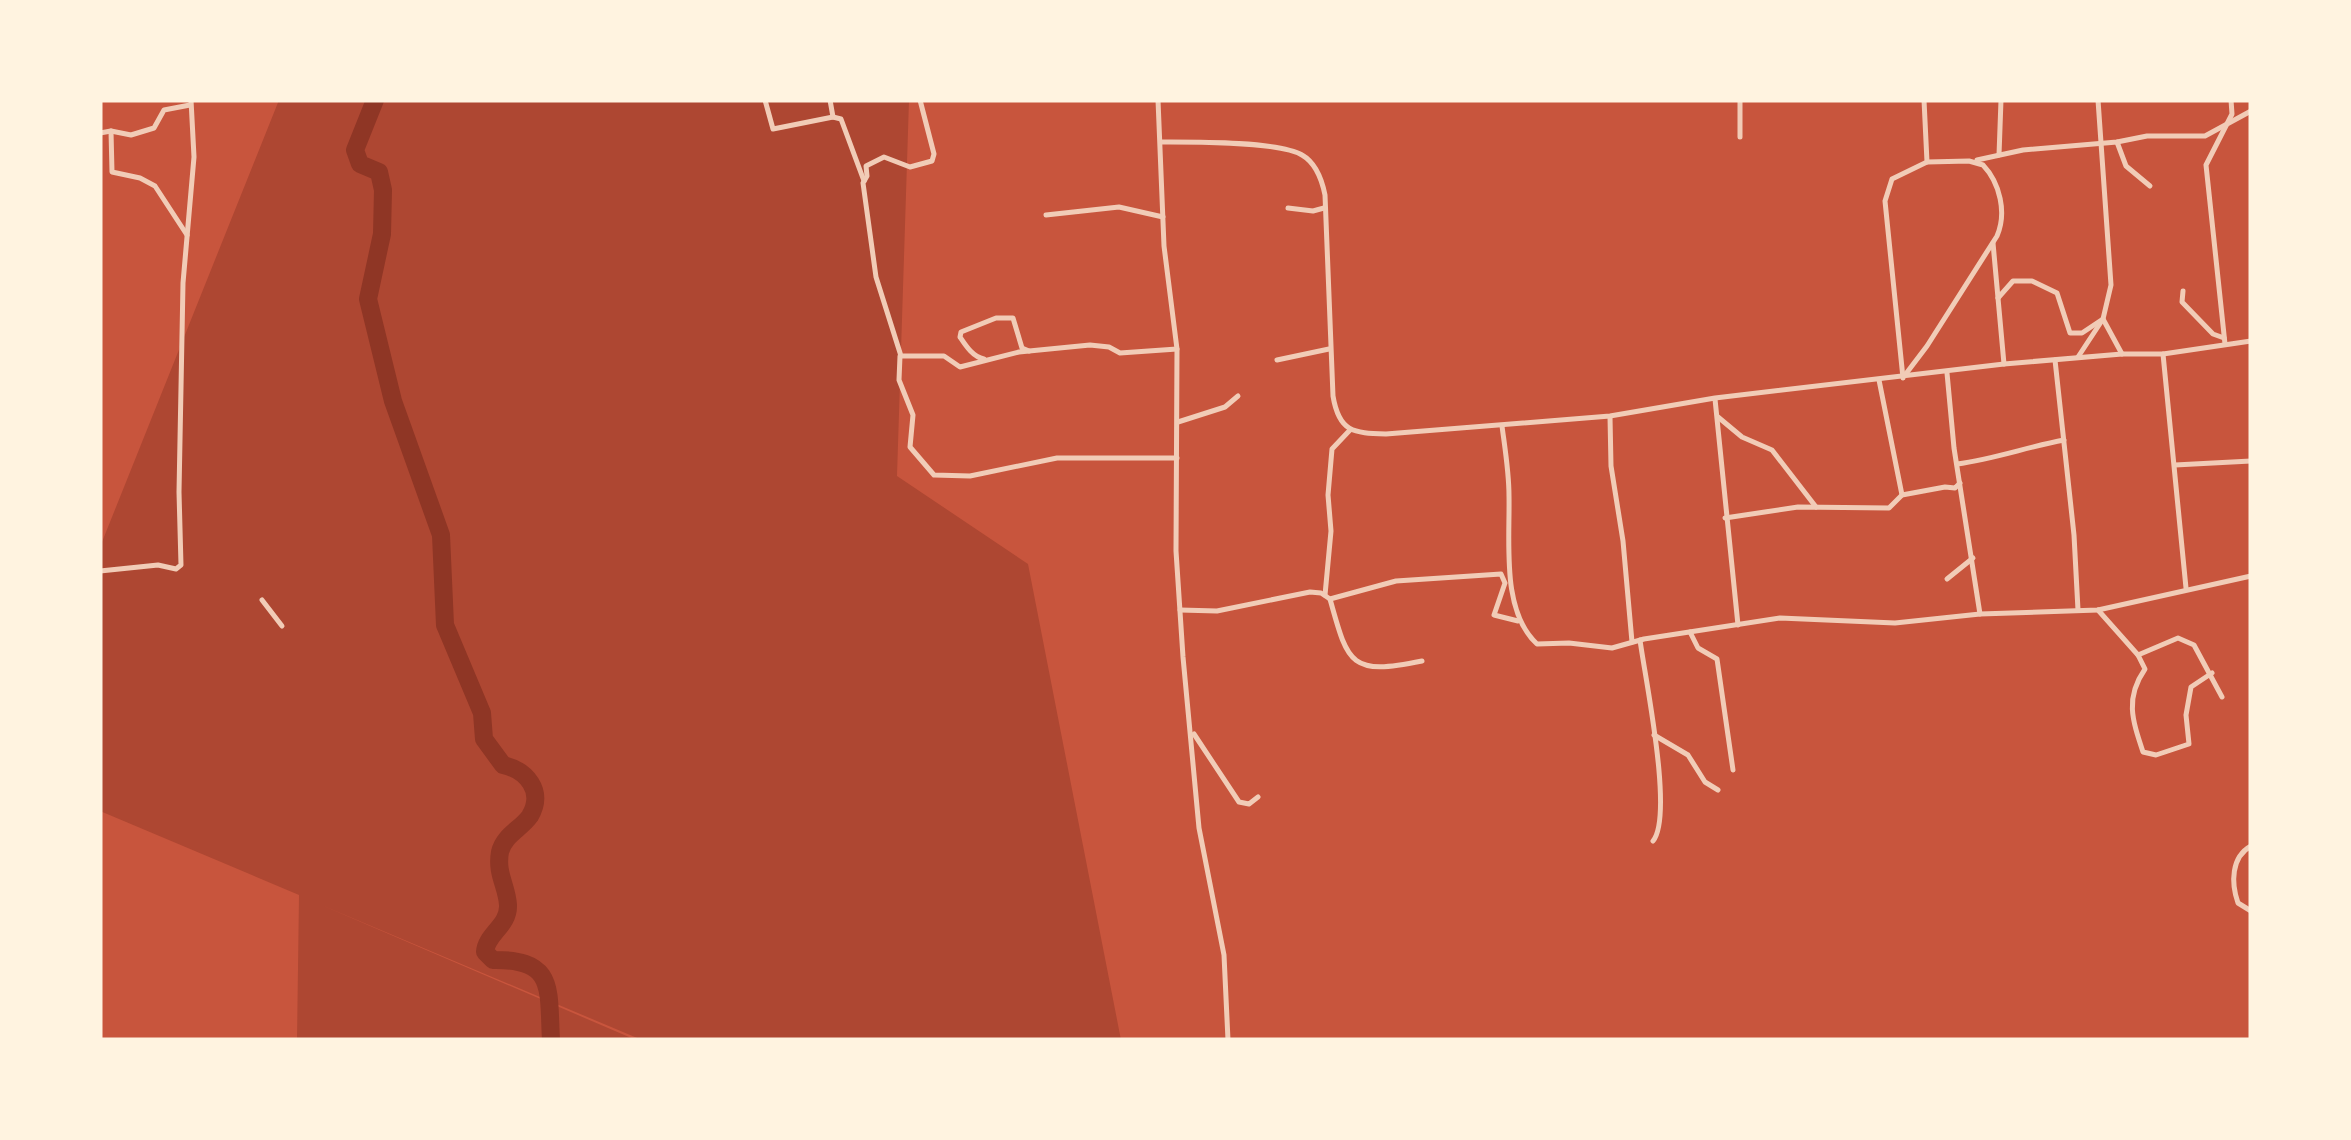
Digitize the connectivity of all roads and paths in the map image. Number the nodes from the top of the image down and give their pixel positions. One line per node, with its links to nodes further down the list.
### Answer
1 (766, 100): 12 (street)
2 (830, 100): 12 (street)
3 (920, 100): 23 (street)
4 (1158, 100): 17 (street)
5 (1740, 100): 16 (street)
6 (1924, 100): 22 (street)
7 (2001, 100): 20 (street)
8 (2098, 100): 19 (street)
9 (2232, 100): 13 (street)
10 (191, 102): 14 (street); 29 (street)
11 (2251, 110): 13 (street)
12 (832, 117): 23 (street)
13 (2227, 124): 18 (street); 34 (street)
14 (111, 131): 15 (street); 29 (street)
15 (100, 133)
16 (1740, 136)
17 (1162, 142): 26 (street); 28 (street)
18 (2117, 142): 19 (street); 24 (street)
19 (2099, 143): 20 (street); 33 (street)
20 (1999, 155): 21 (street)
21 (1974, 161): 22 (street); 30 (street)
22 (1927, 162): 48 (street)
23 (864, 182): 41 (street)
24 (2150, 186)
25 (1288, 208): 26 (street)
26 (1326, 208): 37 (street)
27 (1046, 215): 28 (street)
28 (1164, 217): 36 (street)
29 (187, 235): 67 (street)
30 (1993, 243): 32 (street); 48 (street)
31 (2183, 291): 34 (street)
32 (1998, 298): 33 (street); 46 (street)
33 (2102, 320): 39 (street); 42 (street)
34 (2225, 341): 35 (street); 40 (street)
35 (2251, 342)
36 (1177, 349): 38 (street); 54 (street)
37 (1330, 349): 44 (street); 56 (street)
38 (1032, 352): 43 (street); 43 (street)
39 (2122, 354): 40 (street); 42 (street)
40 (2162, 354): 61 (street)
41 (900, 355): 43 (street); 58 (street)
42 (2078, 357): 45 (street)
43 (990, 360)
44 (1277, 360)
45 (2055, 360): 46 (street); 57 (street)
46 (2004, 364): 47 (street)
47 (1947, 372): 48 (street); 60 (street)
48 (1903, 378): 49 (street)
49 (1879, 379): 51 (street); 63 (street)
50 (1238, 396): 54 (street)
51 (1715, 398): 52 (street); 53 (street)
52 (1610, 416): 55 (street); 81 (street)
53 (1718, 417): 64 (street); 65 (street)
54 (1178, 422): 58 (street)
55 (1502, 426): 56 (street); 77 (street)
56 (1350, 430): 71 (street)
57 (2064, 440): 60 (street); 74 (street)
58 (1178, 458): 73 (street)
59 (2251, 461): 61 (street)
60 (1957, 464): 62 (street)
61 (2176, 465): 70 (street)
62 (1960, 483): 63 (street); 66 (street)
63 (1902, 495): 64 (street)
64 (1816, 508): 65 (street)
65 (1725, 518): 78 (street)
66 (1973, 558): 69 (street); 76 (street)
67 (100, 571)
68 (2251, 576): 70 (street)
69 (1946, 579)
70 (2186, 588): 75 (street)
71 (1328, 597): 73 (street); 77 (street); 83 (street)
72 (262, 600): 79 (street)
73 (1180, 610): 86 (street)
74 (2078, 610): 75 (street); 76 (street)
75 (2098, 610): 82 (street)
76 (1980, 614): 78 (street)
77 (1523, 622): 81 (street)
78 (1738, 625): 80 (street)
79 (282, 626)
80 (1690, 632): 81 (street); 88 (street)
81 (1636, 641): 87 (street)
82 (2138, 655): 84 (street); 84 (street)
83 (1422, 661)
84 (2212, 673): 85 (street)
85 (2222, 696)
86 (1192, 732): 90 (street); 94 (street)
87 (1654, 735): 89 (street); 91 (street)
88 (1734, 770)
89 (1718, 790)
90 (1258, 797)
91 (1653, 842)
92 (2251, 846): 93 (street)
93 (2251, 912)
94 (1228, 1040)

